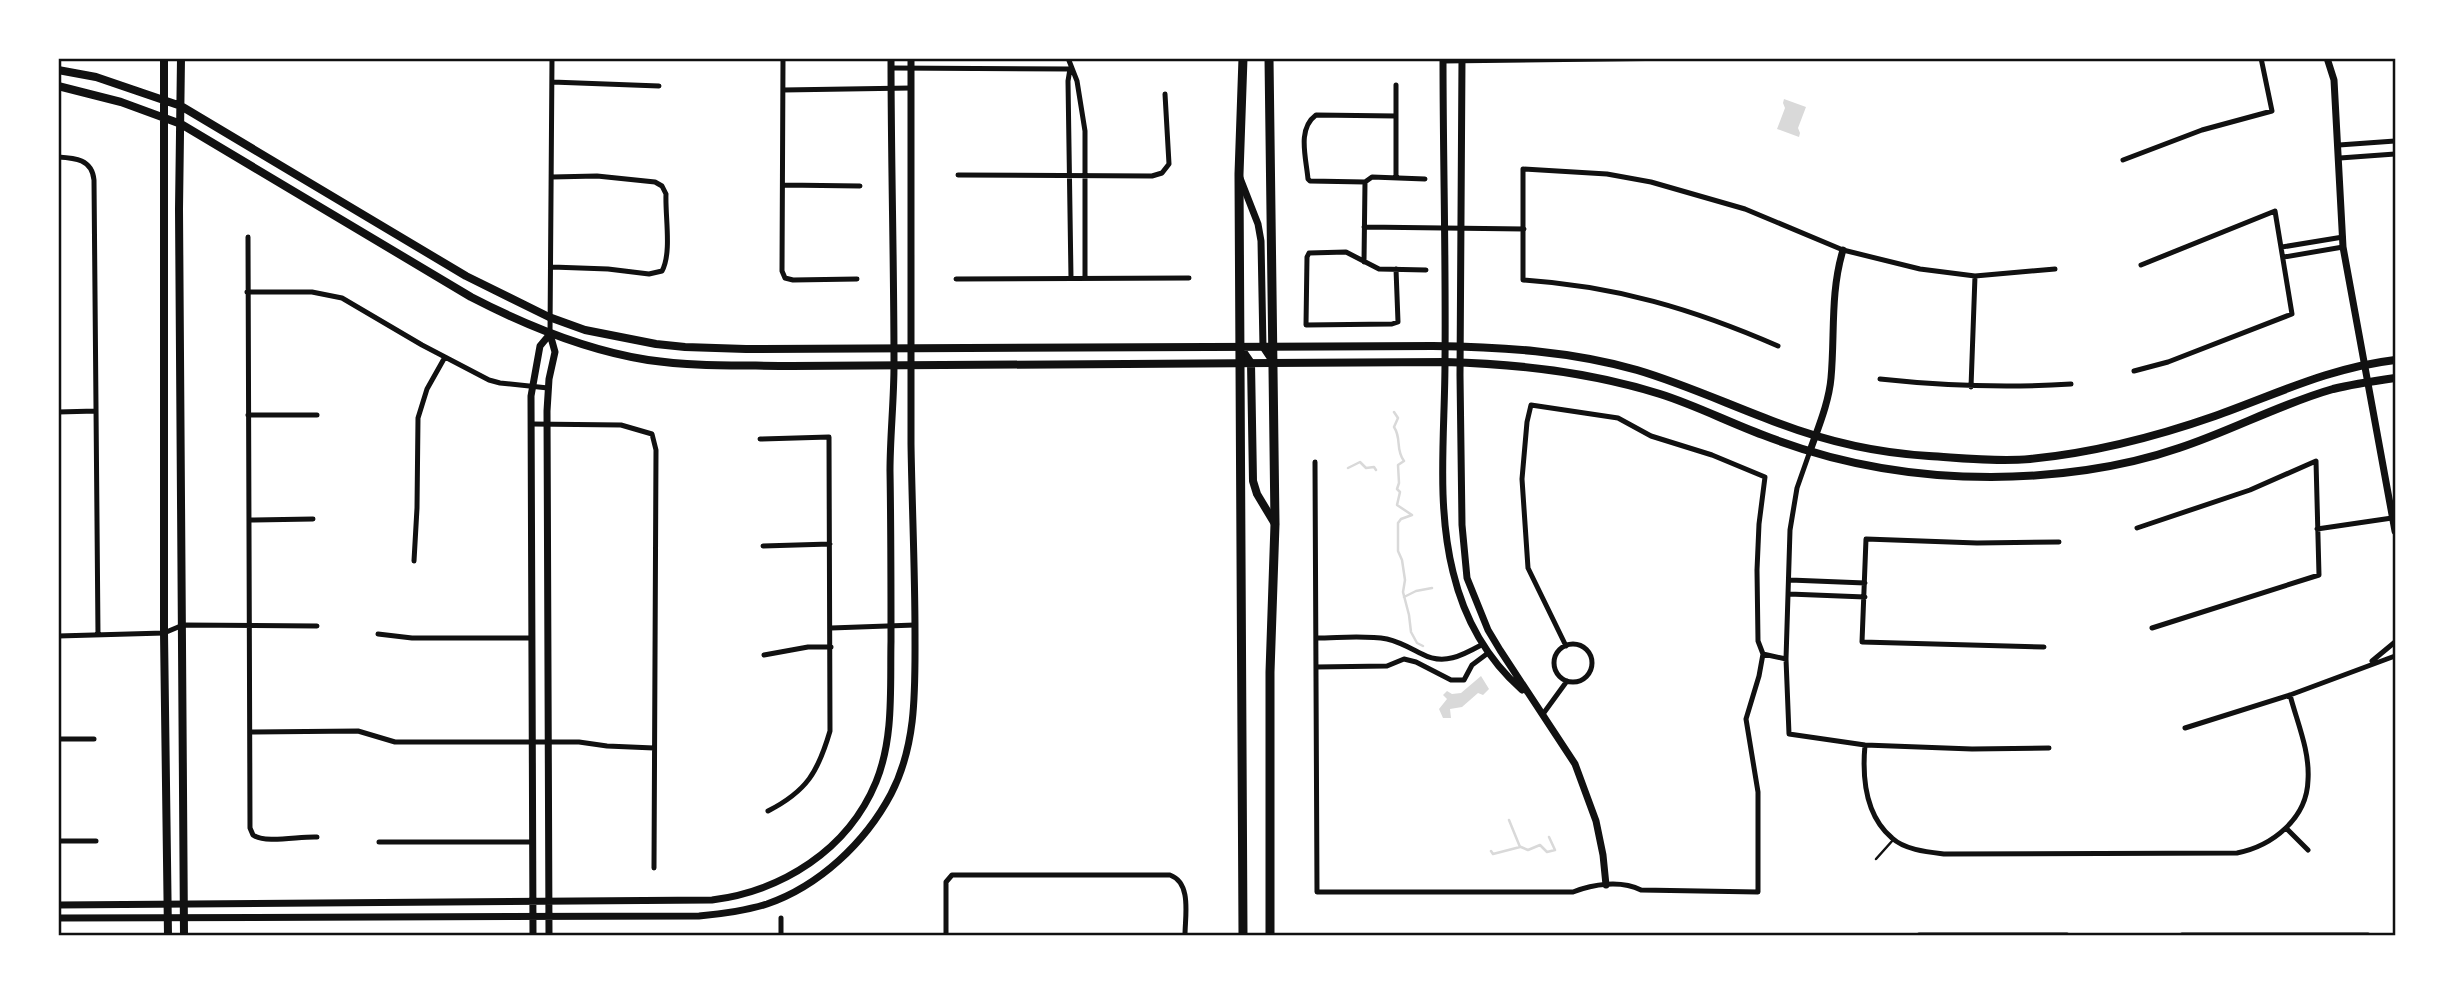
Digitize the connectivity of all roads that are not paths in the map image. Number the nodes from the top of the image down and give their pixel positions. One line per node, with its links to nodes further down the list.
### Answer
1 (164, 58): 27 (main road)
2 (181, 58): 28 (main road)
3 (552, 58): 19 (street)
4 (783, 58): 25 (street)
5 (891, 58): 15 (street)
6 (911, 58): 16 (street)
7 (1068, 58): 17 (street)
8 (1242, 58): 40 (main road)
9 (1269, 58): 80 (main road)
10 (1686, 58): 14 (street)
11 (2261, 58): 39 (street)
12 (2327, 58): 34 (street)
13 (1443, 59): 14 (street); 51 (street)
14 (1462, 59): 52 (street)
15 (891, 68): 16 (street); 24 (street)
16 (911, 69): 17 (street); 23 (street)
17 (1070, 69): 42 (street); 44 (street)
18 (58, 70): 27 (main road)
19 (552, 82): 22 (street); 43 (street)
20 (1396, 85): 29 (street)
21 (58, 86): 30 (main road)
22 (659, 86)
23 (911, 88): 24 (street); 82 (street)
24 (891, 89): 25 (street); 77 (street)
25 (783, 90): 48 (street)
26 (1166, 94): 42 (street)
27 (164, 100): 28 (main road); 30 (main road)
28 (181, 106): 31 (main road); 73 (main road)
29 (1396, 116): 45 (street); 47 (street)
30 (164, 117): 31 (main road); 133 (main road)
31 (181, 124): 74 (main road); 126 (main road)
32 (2395, 141): 33 (street)
33 (2382, 142): 34 (street); 36 (street)
34 (2339, 145): 38 (street)
35 (2395, 154): 36 (street)
36 (2382, 155): 38 (street)
37 (58, 157): 101 (street)
38 (2340, 158): 55 (street)
39 (2123, 160)
40 (1239, 174): 78 (main road); 79 (street)
41 (958, 175): 44 (street)
42 (1084, 176): 44 (street); 68 (street)
43 (552, 177): 62 (street); 62 (street)
44 (1069, 177): 67 (street)
45 (1396, 178): 46 (street); 47 (street)
46 (1425, 179)
47 (1365, 181): 50 (street)
48 (783, 185): 49 (street); 70 (street)
49 (860, 186)
50 (1364, 227): 51 (street); 60 (street)
51 (1444, 227): 52 (street); 75 (street)
52 (1462, 228): 53 (street); 81 (street)
53 (1524, 229): 58 (street); 76 (street)
54 (248, 237): 72 (street)
55 (2343, 237): 56 (street); 57 (street)
56 (2282, 247): 59 (street); 61 (street)
57 (2343, 247): 59 (street); 92 (street)
58 (1843, 250): 66 (street); 107 (street)
59 (2284, 257): 93 (street)
60 (1364, 262): 63 (street); 63 (street)
61 (2141, 265)
62 (552, 267): 73 (street)
63 (1396, 269): 64 (street)
64 (1426, 270)
65 (2055, 270): 66 (street)
66 (1975, 276): 99 (street)
67 (1071, 278): 68 (street); 71 (street)
68 (1085, 278): 69 (street)
69 (1189, 278)
70 (857, 279)
71 (956, 279)
72 (247, 292): 83 (street); 103 (street)
73 (549, 317): 74 (street); 77 (main road)
74 (550, 334): 90 (main road); 98 (street); 100 (street)
75 (1445, 346): 80 (main road); 81 (main road); 85 (street)
76 (1778, 346)
77 (894, 347): 82 (main road); 90 (street)
78 (1240, 347): 79 (main road); 82 (main road); 86 (main road); 87 (main road)
79 (1263, 347): 80 (main road); 88 (street)
80 (1274, 347): 88 (main road)
81 (1460, 347): 89 (street); 107 (main road)
82 (911, 348): 91 (street)
83 (444, 357): 98 (street); 121 (street)
84 (2395, 359): 92 (main road)
85 (1445, 362): 88 (main road); 89 (main road); 140 (street)
86 (1240, 363): 87 (main road); 91 (main road); 194 (main road)
87 (1251, 363): 88 (main road); 114 (main road)
88 (1274, 363): 114 (main road)
89 (1460, 363): 109 (main road); 153 (street)
90 (894, 364): 91 (main road); 128 (street)
91 (911, 364): 129 (street)
92 (2365, 364): 96 (street); 107 (main road)
93 (2134, 371)
94 (2395, 377): 96 (main road)
95 (1880, 379): 99 (street)
96 (2368, 381): 109 (main road); 111 (street)
97 (2071, 384): 99 (street)
98 (532, 386): 100 (street); 106 (street)
99 (1971, 387)
100 (548, 388): 105 (street)
101 (96, 411): 102 (street); 135 (street)
102 (58, 412)
103 (248, 415): 104 (street); 113 (street)
104 (317, 415)
105 (547, 423): 106 (street); 160 (street); 163 (street)
106 (532, 424): 137 (street)
107 (1815, 435): 109 (street)
108 (760, 439): 119 (street)
109 (1810, 451): 122 (street)
110 (1315, 462): 138 (street)
111 (2392, 518): 116 (street); 117 (street)
112 (313, 519): 113 (street)
113 (249, 520): 127 (street)
114 (1275, 524): 195 (main road)
115 (2137, 528): 116 (street)
116 (2317, 529): 132 (street)
117 (2395, 531)
118 (2059, 542): 123 (street)
119 (830, 544): 120 (street); 131 (street)
120 (763, 546)
121 (414, 561)
122 (1790, 580): 123 (street); 124 (street)
123 (1866, 583): 125 (street)
124 (1790, 594): 125 (street); 148 (street)
125 (1865, 597): 142 (street)
126 (183, 625): 127 (street); 133 (street); 180 (main road)
127 (250, 625): 130 (street); 156 (street)
128 (891, 625): 129 (street); 131 (street); 177 (street)
129 (915, 625): 181 (street)
130 (317, 626)
131 (831, 628): 143 (street)
132 (2152, 628)
133 (164, 633): 135 (street); 179 (main road)
134 (377, 634): 137 (street)
135 (98, 635): 136 (street)
136 (58, 636)
137 (532, 638): 159 (street)
138 (1316, 638): 140 (street); 150 (street)
139 (2395, 642): 149 (street)
140 (1483, 644): 144 (street)
141 (1566, 646): 145 (street); 151 (street); 151 (street)
142 (2044, 647)
143 (831, 648): 146 (street); 164 (street)
144 (1488, 653): 150 (street); 153 (street)
145 (1763, 654): 148 (street); 175 (street)
146 (764, 655)
147 (2395, 656): 149 (street)
148 (1786, 659): 161 (street)
149 (2370, 663): 152 (street)
150 (1316, 667): 175 (street)
151 (1567, 681): 154 (street)
152 (2290, 695): 155 (street); 165 (street)
153 (1531, 698): 154 (street)
154 (1543, 713): 175 (street)
155 (2185, 728)
156 (250, 732): 159 (street); 166 (street)
157 (94, 738): 158 (street)
158 (58, 739)
159 (533, 742): 160 (street); 171 (street)
160 (548, 742): 163 (street); 177 (street)
161 (1865, 745): 162 (street); 167 (street)
162 (2049, 747)
163 (654, 748): 174 (street)
164 (768, 811)
165 (2286, 828): 167 (street); 172 (street)
166 (317, 837)
167 (1893, 840): 173 (lane)
168 (58, 841): 169 (street)
169 (96, 841)
170 (379, 842): 171 (street)
171 (533, 842): 176 (street)
172 (2308, 850)
173 (1876, 859)
174 (654, 868)
175 (1606, 885)
176 (533, 901): 177 (street); 180 (street); 185 (street)
177 (549, 901): 181 (street)
178 (58, 905): 179 (street)
179 (168, 905): 180 (street); 183 (main road)
180 (184, 905): 184 (main road)
181 (549, 917): 185 (street); 190 (street)
182 (58, 918): 183 (street)
183 (168, 918): 184 (street); 187 (main road)
184 (184, 918): 185 (street); 188 (main road)
185 (533, 918): 189 (street)
186 (781, 918): 191 (street)
187 (168, 935)
188 (184, 935)
189 (533, 935)
190 (549, 935)
191 (780, 935)
192 (946, 935): 193 (street)
193 (1185, 935)
194 (1243, 935)
195 (1270, 935)
196 (1919, 935): 197 (street)
197 (2067, 935)
198 (2182, 935): 199 (street)
199 (2368, 935)

